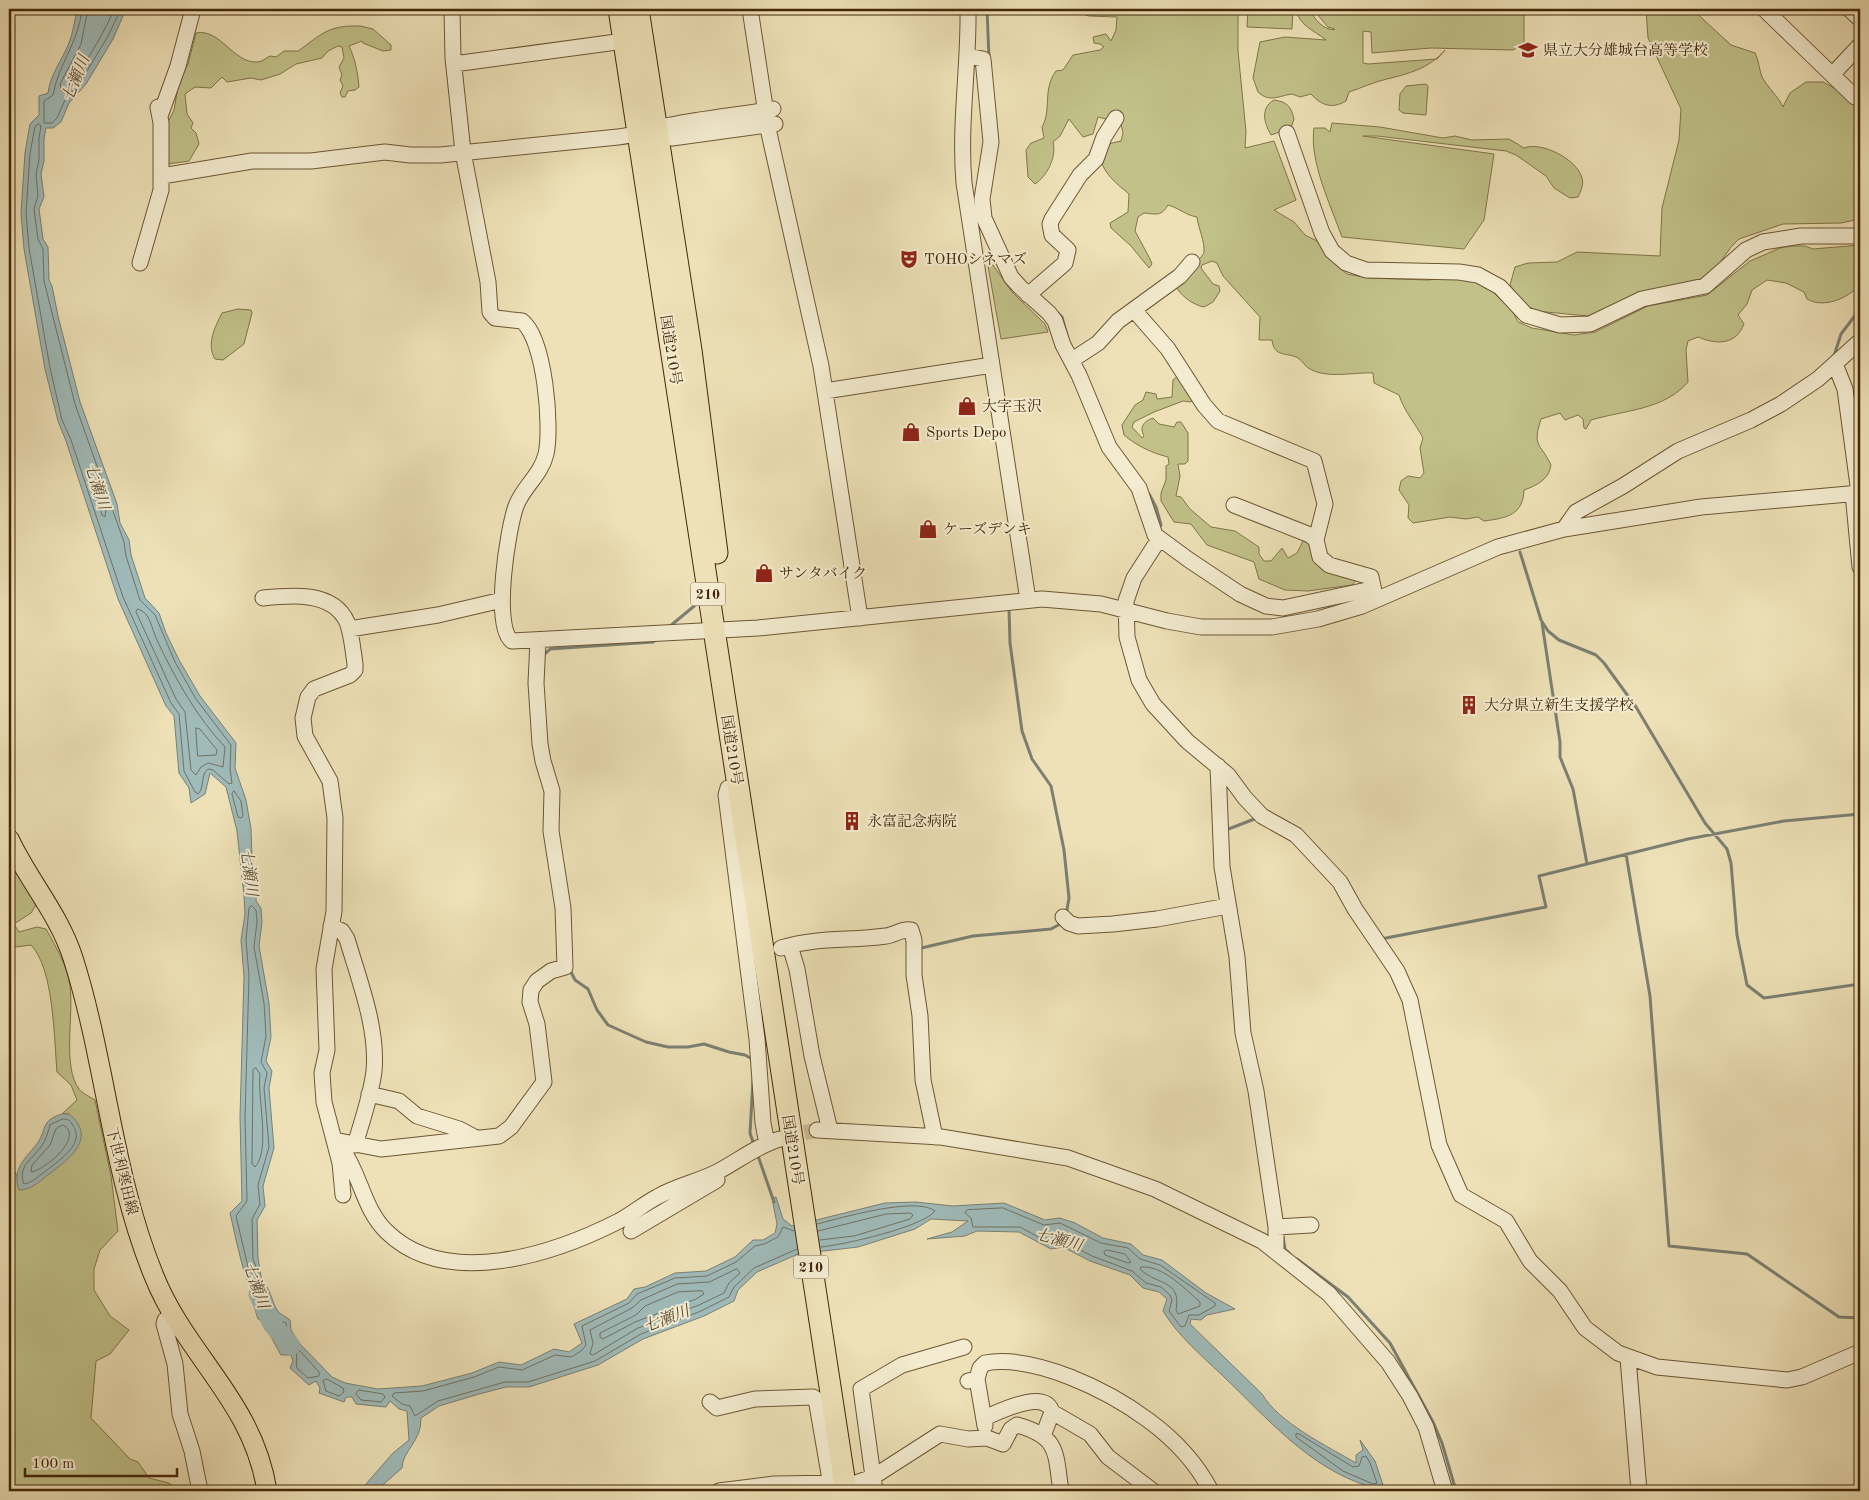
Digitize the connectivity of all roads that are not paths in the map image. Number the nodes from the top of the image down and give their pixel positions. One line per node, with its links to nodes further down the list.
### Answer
1 (193, 9): 22 (street)
2 (452, 9): 14 (street)
3 (619, 9): 11 (highway, 国道210号 / 210)
4 (638, 9): 20 (highway, 国道210号 / 210)
5 (750, 9): 17 (street)
6 (758, 9): 17 (street)
7 (968, 9): 13 (street)
8 (1764, 9): 15 (street)
9 (1849, 9): 10 (street)
10 (1860, 20)
11 (624, 41): 14 (street); 20 (highway, 国道210号 / 210)
12 (1860, 45): 15 (street)
13 (967, 56): 24 (street); 25 (street)
14 (454, 64): 21 (street)
15 (1833, 74): 16 (street)
16 (1856, 97)
17 (770, 117): 20 (street); 34 (street)
18 (1116, 118): 28 (street)
19 (1287, 133): 23 (street)
20 (652, 134): 21 (street); 48 (highway, 国道210号 / 210)
21 (463, 152): 22 (street); 43 (street)
22 (162, 176): 27 (street)
23 (1860, 236)
24 (998, 248): 25 (street); 28 (street)
25 (974, 251): 33 (street)
26 (1192, 262): 29 (street)
27 (140, 264)
28 (1028, 295): 31 (street)
29 (1134, 310): 31 (street); 39 (street)
30 (1860, 341): 32 (street)
31 (1072, 360): 38 (street)
32 (1835, 364): 35 (street); 37 (street)
33 (992, 365): 34 (street); 44 (street)
34 (828, 390): 46 (street)
35 (1857, 493): 37 (street); 40 (street)
36 (1234, 505): 39 (street)
37 (1564, 529): 41 (street)
38 (1159, 539): 41 (street); 45 (street)
39 (1316, 540): 41 (street)
40 (1860, 567)
41 (1376, 595): 45 (street)
42 (263, 598): 47 (street)
43 (502, 600): 47 (street); 49 (street)
44 (1028, 600): 45 (street); 46 (street)
45 (1125, 609): 50 (street)
46 (863, 618): 48 (street)
47 (349, 629): 55 (street)
48 (721, 630): 49 (street); 51 (highway, 国道210号 / 210); 62 (highway, 国道210号 / 210)
49 (538, 640): 58 (street)
50 (1218, 766): 53 (street); 71 (street)
51 (738, 784): 61 (street); 62 (highway, 国道210号 / 210)
52 (9, 839): 68 (main road, 下世利寒田線)
53 (1228, 906): 54 (street); 65 (street)
54 (1063, 917)
55 (331, 926): 56 (street); 59 (street)
56 (369, 1094): 58 (street); 60 (street)
57 (935, 1137): 57 (street); 67 (street)
58 (476, 1138): 60 (street)
59 (334, 1140): 60 (street); 61 (street); 63 (street)
60 (355, 1145)
61 (732, 1164): 66 (street)
62 (804, 1179): 77 (highway, 国道210号 / 210)
63 (343, 1195)
64 (1311, 1225): 65 (street)
65 (1276, 1227): 67 (street)
66 (631, 1231)
67 (1276, 1250): 84 (street)
68 (173, 1316): 78 (street); 79 (main road, 下世利寒田線)
69 (964, 1347): 77 (street)
70 (1860, 1352): 71 (street)
71 (1628, 1358): 85 (street)
72 (710, 1402): 77 (street)
73 (1052, 1412): 74 (street); 75 (street); 82 (street)
74 (984, 1418): 76 (street); 83 (street)
75 (1043, 1436): 76 (street); 81 (street)
76 (987, 1438): 77 (street)
77 (852, 1486): 80 (street)
78 (200, 1491)
79 (267, 1491)
80 (719, 1491)
81 (1060, 1491)
82 (1153, 1491)
83 (1211, 1491)
84 (1445, 1491)
85 (1639, 1491)

